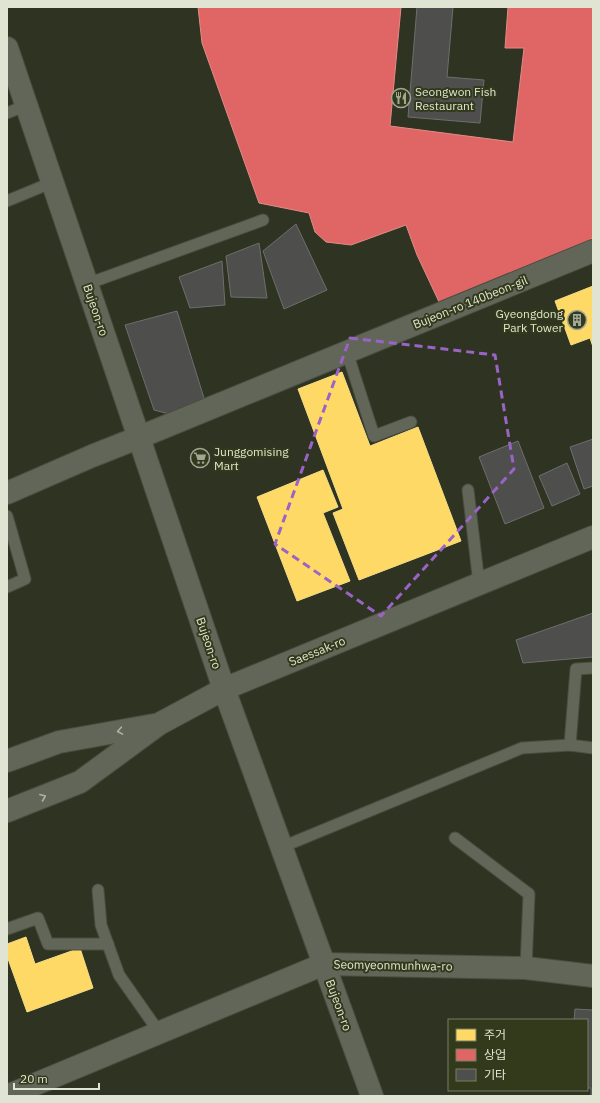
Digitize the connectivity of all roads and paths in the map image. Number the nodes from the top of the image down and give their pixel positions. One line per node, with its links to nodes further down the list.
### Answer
1 (7, 48): 2 (main road, Bujeon-ro)
2 (17, 109): 3 (main road, Bujeon-ro)
3 (53, 182): 4 (lane); 7 (main road, Bujeon-ro)
4 (7, 200)
5 (263, 220): 7 (lane)
6 (593, 251): 8 (main road, Bujeon-ro 140beon-gil)
7 (87, 284): 10 (main road, Bujeon-ro)
8 (347, 352): 9 (lane); 10 (main road, Bujeon-ro 140beon-gil)
9 (411, 422)
10 (140, 437): 12 (main road); 18 (main road, Bujeon-ro)
11 (468, 490): 15 (lane)
12 (7, 494)
13 (7, 516): 16 (lane)
14 (593, 537): 15 (main road, Saessak-ro)
15 (479, 584): 18 (main road, Saessak-ro)
16 (7, 587)
17 (593, 668): 20 (lane)
18 (224, 689): 19 (main road, Saessak-ro); 25 (main road, Bujeon-ro)
19 (159, 724): 22 (main road, Saessak-ro, one-way to 22); 23 (main road, Saessak-ro, one-way to 19)
20 (570, 745): 21 (lane); 25 (lane)
21 (593, 748)
22 (7, 761)
23 (7, 811)
24 (455, 838): 30 (lane)
25 (282, 847): 29 (main road, Bujeon-ro)
26 (98, 890): 28 (lane)
27 (7, 929): 28 (lane)
28 (108, 944): 32 (lane)
29 (324, 964): 30 (main road, Seomyeonmunhwa-ro); 32 (main road, Seomyeonmunhwa-ro); 34 (main road, Bujeon-ro)
30 (526, 968): 31 (main road, Seomyeonmunhwa-ro)
31 (593, 976)
32 (159, 1032): 33 (main road, Seomyeonmunhwa-ro)
33 (7, 1096)
34 (372, 1096)

